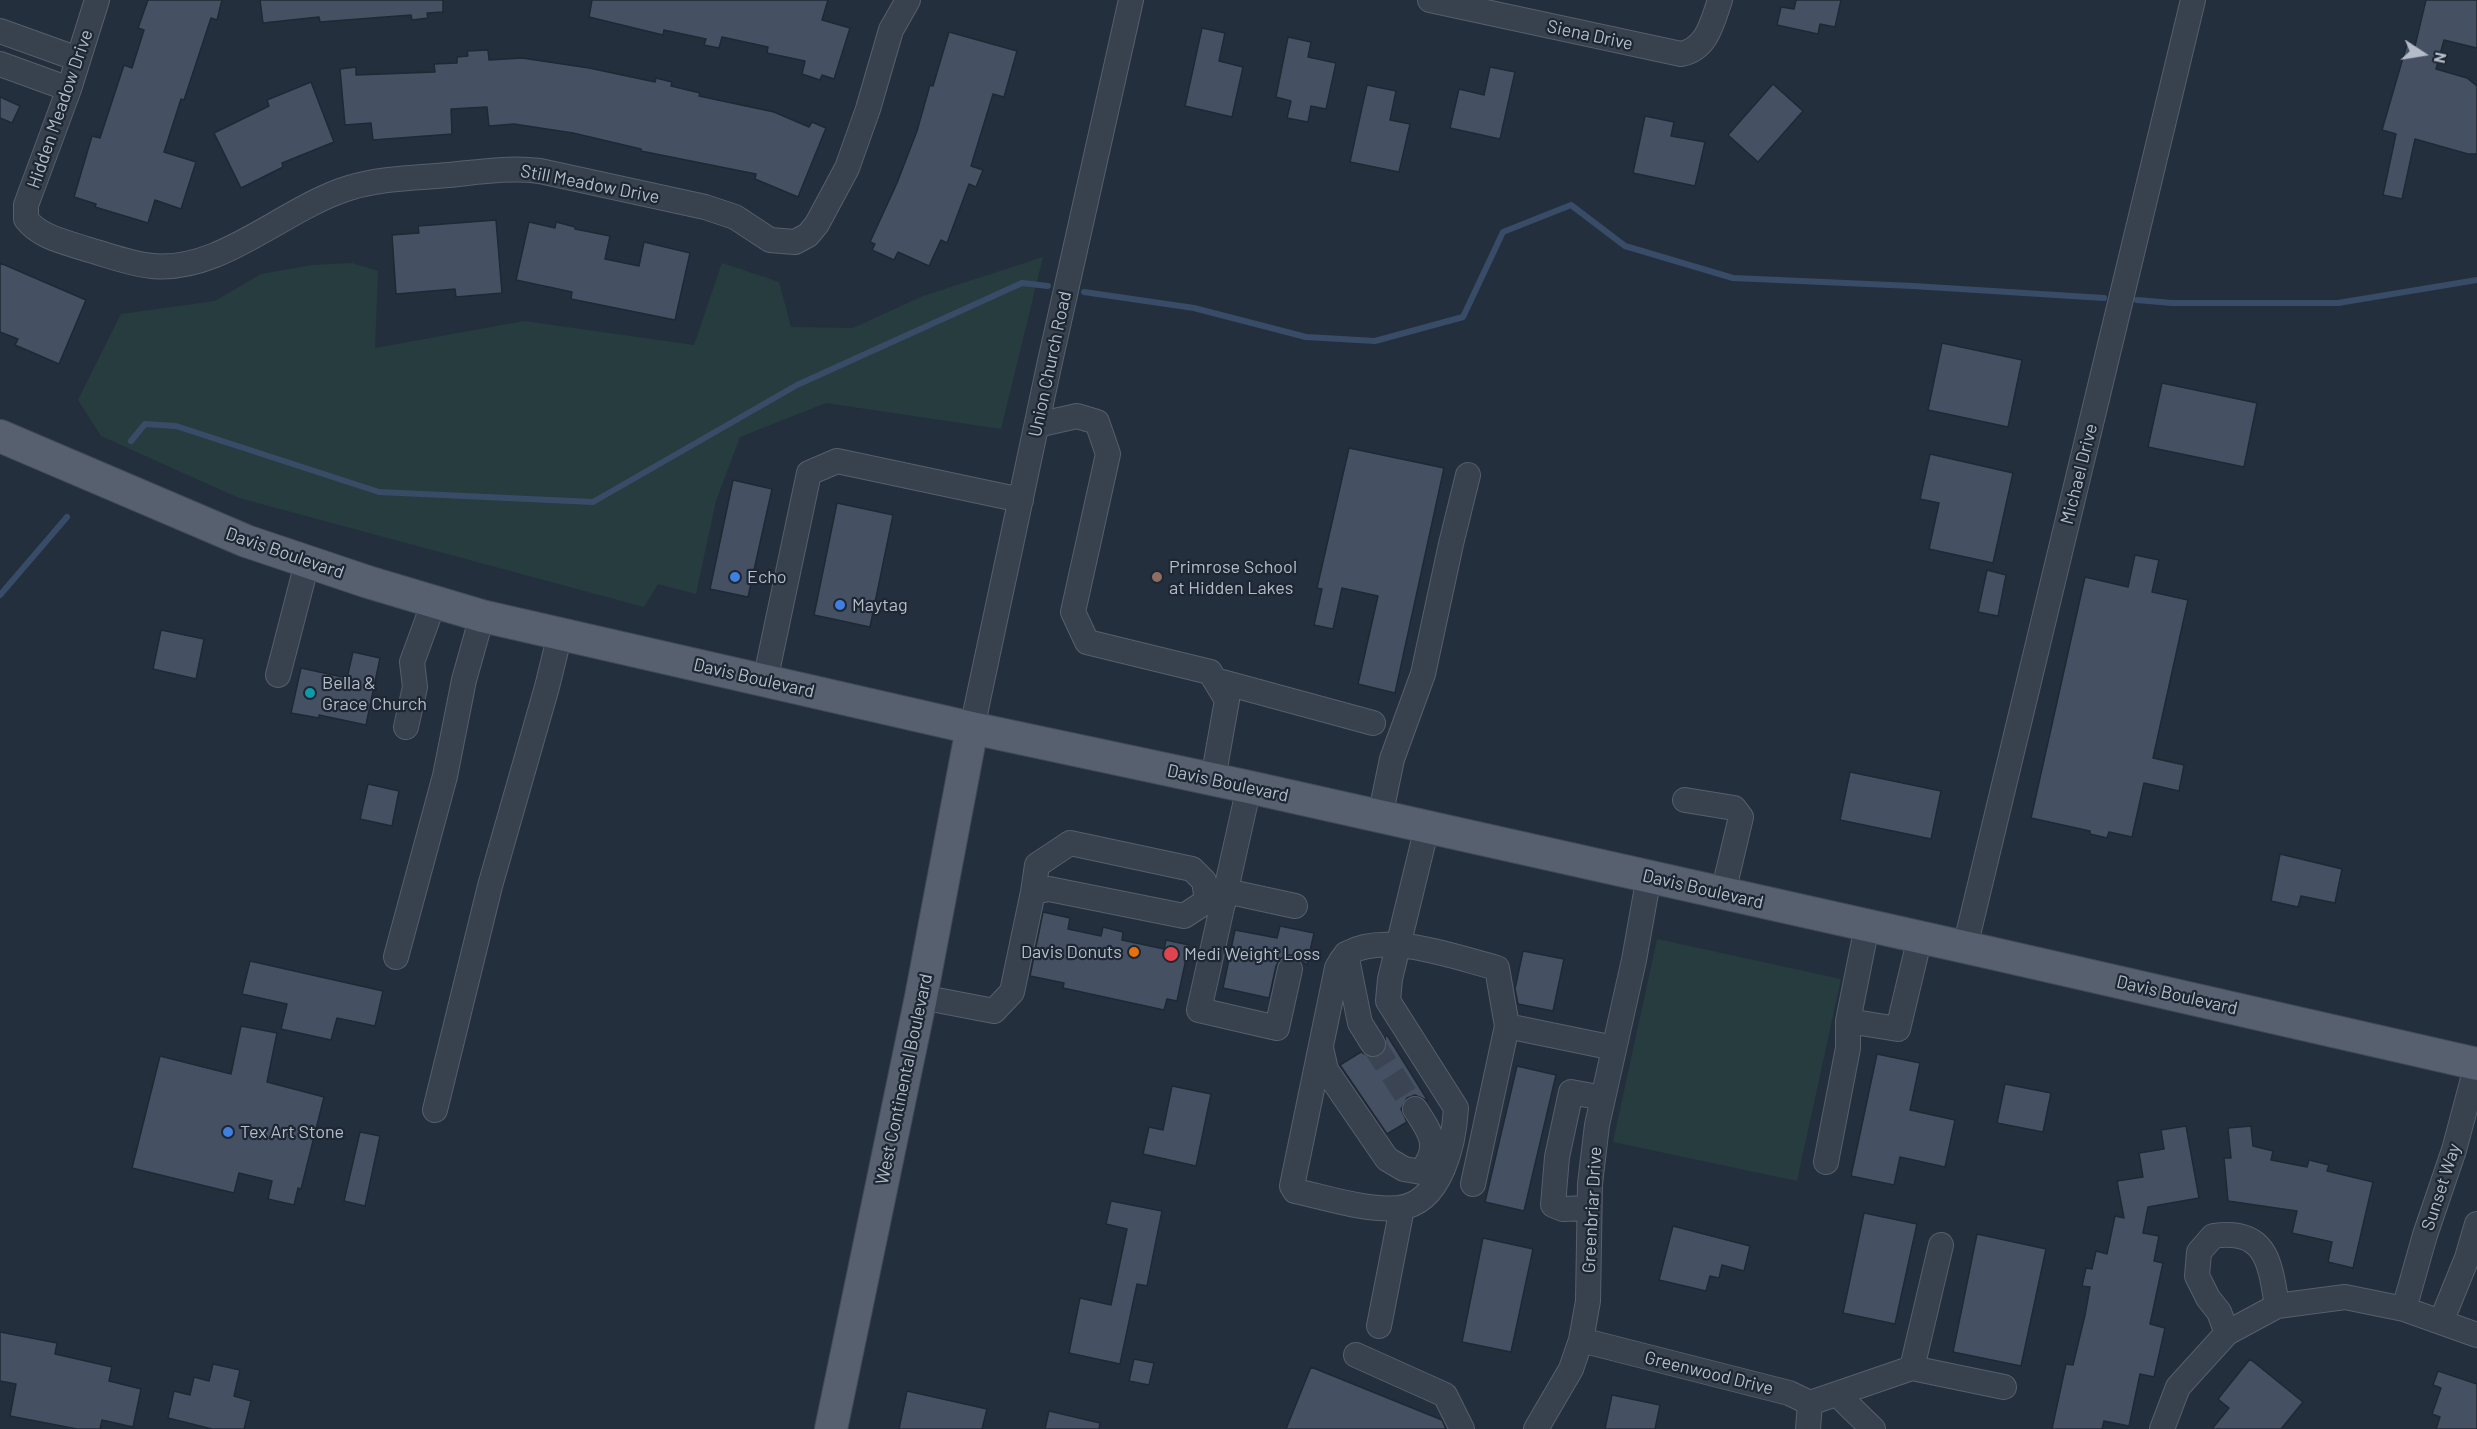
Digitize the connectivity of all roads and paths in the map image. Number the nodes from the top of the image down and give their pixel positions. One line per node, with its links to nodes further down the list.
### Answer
1 (97, 0): 8 (street, Hidden Meadow Drive)
2 (908, 0): 11 (street, Still Meadow Drive)
3 (1131, 0): 12 (street, Union Church Road)
4 (1430, 0): 5 (street, Siena Drive)
5 (1720, 0)
6 (2193, 0): 39 (street, Michael Drive)
7 (0, 31): 8 (street)
8 (78, 59): 10 (street, Hidden Meadow Drive)
9 (0, 64): 10 (street)
10 (69, 89): 11 (street, Hidden Meadow Drive)
11 (26, 219)
12 (1037, 425): 15 (street, Union Church Road); 21 (street)
13 (0, 436): 16 (main road, Davis Boulevard)
14 (1468, 475): 29 (street)
15 (1021, 500): 22 (street); 25 (street, Union Church Road)
16 (307, 563): 17 (main road, Davis Boulevard); 20 (street)
17 (434, 602): 18 (main road, Davis Boulevard); 24 (street)
18 (482, 616): 19 (main road, Davis Boulevard); 41 (street)
19 (560, 634): 22 (main road, Davis Boulevard); 52 (street)
20 (278, 675)
21 (1215, 680): 23 (street); 26 (street)
22 (765, 681): 25 (main road, Davis Boulevard)
23 (1373, 723)
24 (406, 727)
25 (972, 728): 26 (main road, Davis Boulevard); 43 (main road, West Continental Boulevard)
26 (1213, 779): 27 (main road, Davis Boulevard)
27 (1249, 787): 29 (main road, Davis Boulevard); 34 (street)
28 (1685, 800): 33 (street)
29 (1380, 817): 30 (main road, Davis Boulevard)
30 (1427, 827): 31 (main road, Davis Boulevard); 38 (street)
31 (1649, 876): 33 (main road, Davis Boulevard); 48 (street, Greenbriar Drive)
32 (1033, 892): 34 (street); 34 (street); 43 (street)
33 (1723, 893): 36 (main road, Davis Boulevard)
34 (1218, 899): 35 (street); 42 (street)
35 (1295, 906)
36 (1867, 926): 37 (main road, Davis Boulevard); 44 (street)
37 (1920, 937): 39 (main road, Davis Boulevard); 44 (street)
38 (1400, 945): 40 (street); 45 (street); 55 (street)
39 (1965, 947): 49 (main road, Davis Boulevard)
40 (1346, 954): 46 (street); 47 (street)
41 (396, 957)
42 (1290, 969)
43 (921, 997): 71 (main road, West Continental Boulevard)
44 (1848, 1021): 53 (street)
45 (1507, 1026): 48 (street); 54 (street)
46 (1373, 1044)
47 (1321, 1048): 51 (street); 55 (street)
48 (1614, 1048): 50 (street, Greenbriar Drive)
49 (2477, 1064): 60 (street, Sunset Way)
50 (1603, 1098): 56 (street, Greenbriar Drive); 56 (street)
51 (1415, 1109)
52 (435, 1110)
53 (1826, 1162)
54 (1473, 1184)
55 (1402, 1208): 62 (street)
56 (1589, 1208): 65 (street, Greenbriar Drive)
57 (2477, 1224): 61 (street)
58 (1941, 1245): 67 (street)
59 (2277, 1306): 60 (street); 63 (street); 63 (street)
60 (2404, 1309): 61 (street)
61 (2441, 1322): 64 (street)
62 (1379, 1326)
63 (2227, 1333): 76 (street)
64 (2477, 1335)
65 (1581, 1340): 70 (street, Greenwood Drive); 73 (street, Greenbriar Drive)
66 (1356, 1355): 72 (street)
67 (1912, 1368): 68 (street); 69 (street)
68 (2004, 1387)
69 (1837, 1394): 70 (street); 75 (street)
70 (1810, 1403): 74 (street)
71 (831, 1429)
72 (1462, 1429)
73 (1536, 1429)
74 (1808, 1429)
75 (1873, 1429)
76 (2162, 1429)

